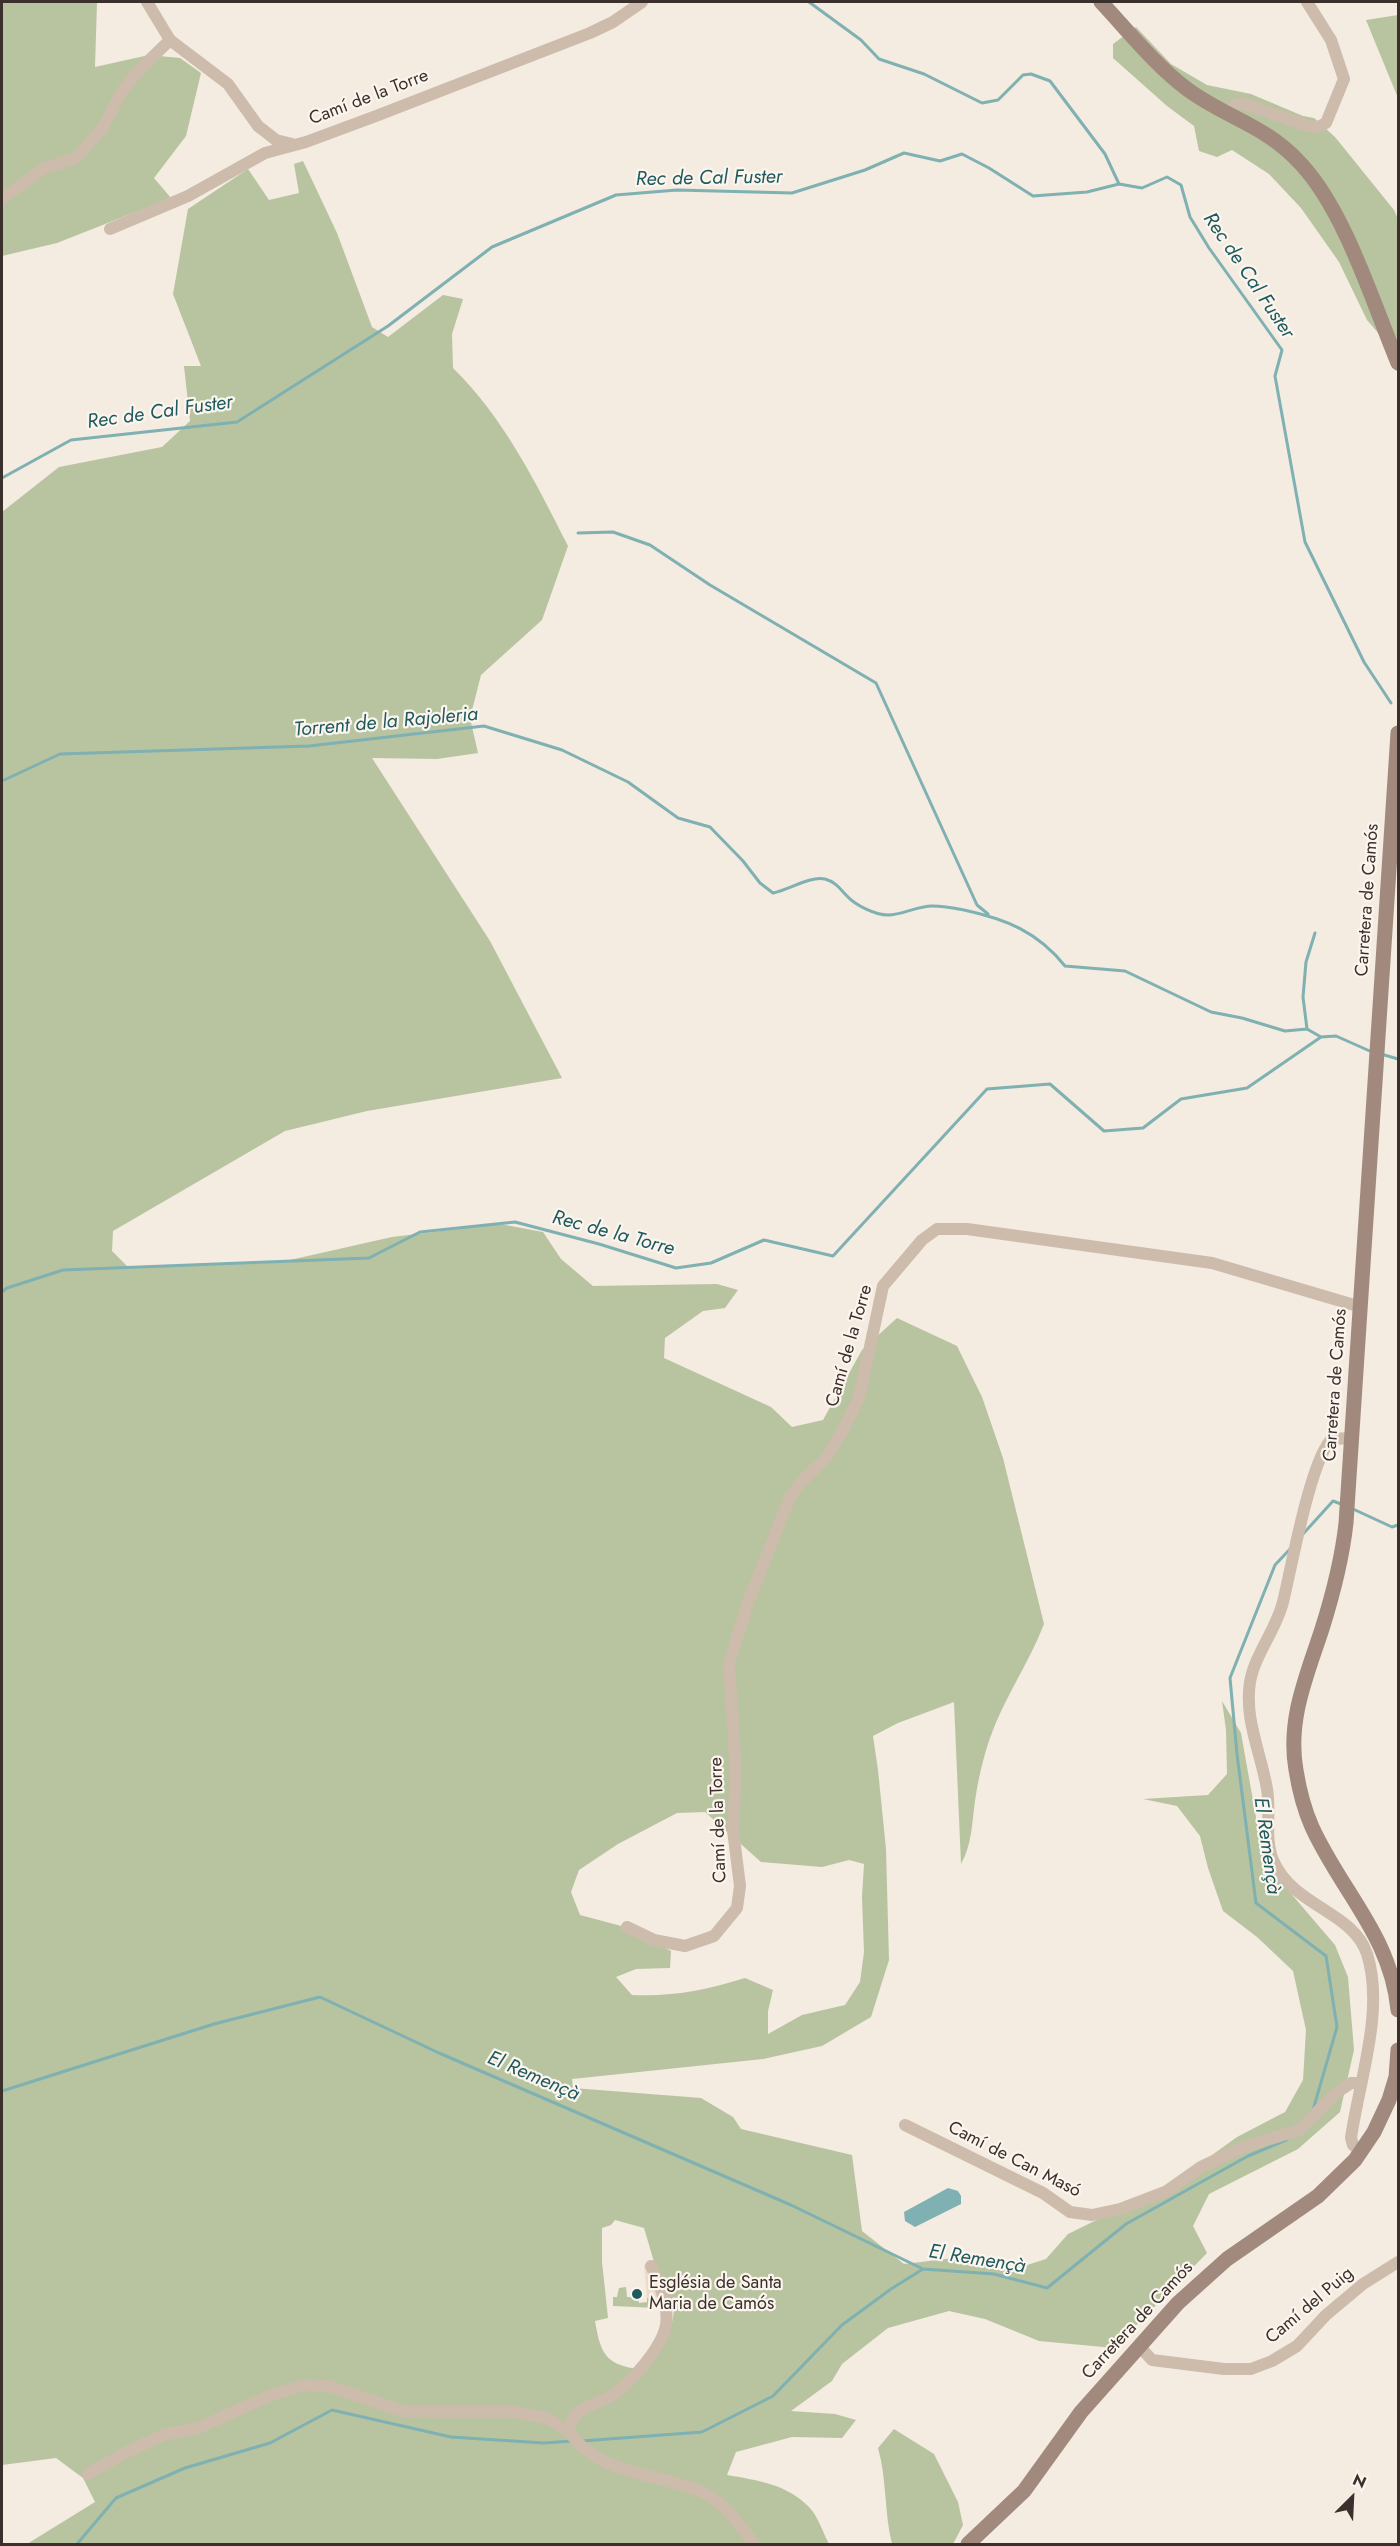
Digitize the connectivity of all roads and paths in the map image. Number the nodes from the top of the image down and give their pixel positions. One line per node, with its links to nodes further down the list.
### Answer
1 (147, 2): 5 (street)
2 (642, 2): 7 (street, Camí de la Torre)
3 (1101, 2): 6 (street)
4 (1307, 2): 6 (street)
5 (170, 40): 7 (street); 8 (street)
6 (1229, 113): 10 (street)
7 (294, 144): 9 (street, Camí de la Torre)
8 (2, 199)
9 (110, 229)
10 (1398, 363)
11 (1398, 733): 12 (street, Carretera de Camós)
12 (1361, 1307): 13 (street, Carretera de Camós); 14 (street, Camí de la Torre)
13 (1351, 1446): 15 (street, Carretera de Camós); 17 (street)
14 (627, 1926)
15 (1398, 2003)
16 (1398, 2050): 20 (street, Carretera de Camós)
17 (1361, 2083): 18 (street); 19 (street, Camí de Can Masó)
18 (1354, 2118): 20 (street); 21 (street)
19 (905, 2125)
20 (1374, 2132): 21 (street, Carretera de Camós)
21 (1361, 2152): 24 (street, Carretera de Camós)
22 (1398, 2262): 24 (street, Camí del Puig)
23 (651, 2266): 25 (street)
24 (1140, 2347): 28 (street, Carretera de Camós)
25 (569, 2431): 26 (street); 27 (street)
26 (88, 2474)
27 (754, 2544)
28 (969, 2544)

